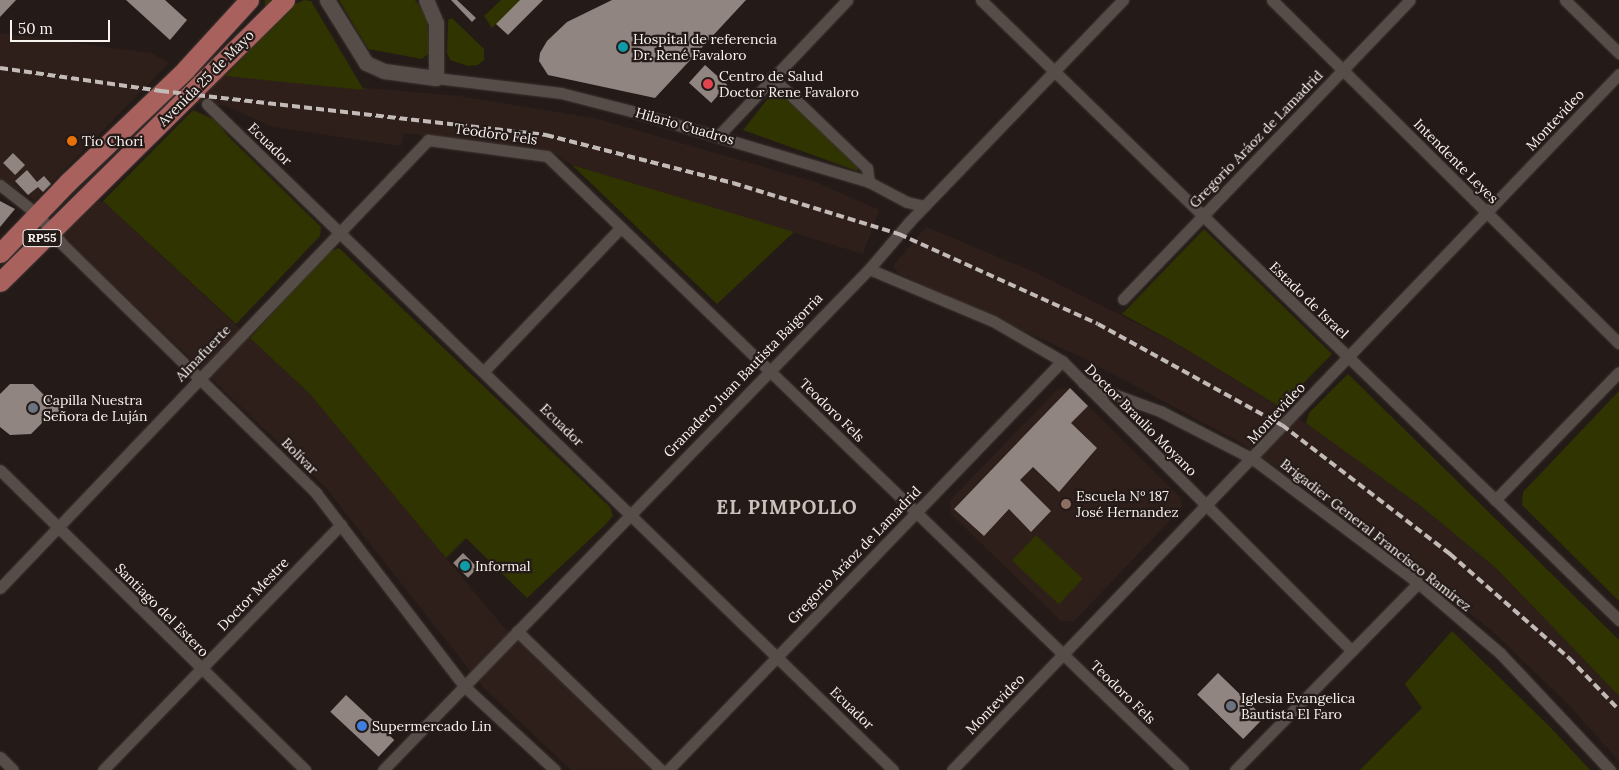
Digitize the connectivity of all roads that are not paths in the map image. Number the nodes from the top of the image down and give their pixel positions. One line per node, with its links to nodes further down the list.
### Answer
1 (249, 0): 24 (main road, Avenida 25 de Mayo / RP55)
2 (285, 0): 27 (main road, Avenida 25 de Mayo / RP55)
3 (327, 0): 16 (street, Hilario Cuadros)
4 (426, 0): 16 (street)
5 (847, 0): 15 (street)
6 (981, 0): 13 (street, Estado de Israel)
7 (1123, 0): 13 (street, Granadero Juan Bautista Baigorria)
8 (1272, 0): 12 (street, Intendente Leyes)
9 (1410, 0): 12 (street, Gregorio Aráoz de Lamadrid)
10 (1565, 0): 11 (street)
11 (1619, 53)
12 (1343, 70): 23 (street, Intendente Leyes); 25 (street, Gregorio Aráoz de Lamadrid)
13 (1054, 72): 22 (street, Granadero Juan Bautista Baigorria); 25 (street, Estado de Israel)
14 (1619, 74): 23 (street, Montevideo)
15 (772, 77): 18 (street); 20 (street)
16 (436, 78): 18 (street, Hilario Cuadros)
17 (207, 104): 28 (street, Ecuador)
18 (720, 135): 20 (street, Hilario Cuadros)
19 (428, 140): 26 (street, Teodoro Fels); 28 (street, Almafuerte)
20 (869, 182): 22 (street, Hilario Cuadros)
21 (0, 185): 24 (street, Bolívar)
22 (925, 206): 30 (street, Granadero Juan Bautista Baigorria)
23 (1488, 213): 33 (street, Intendente Leyes); 34 (street, Montevideo)
24 (37, 214): 27 (street, Bolívar); 29 (main road, Avenida 25 de Mayo / RP55)
25 (1202, 216): 32 (street, Gregorio Aráoz de Lamadrid); 34 (street, Estado de Israel)
26 (621, 227): 36 (street); 37 (street, Teodoro Fels)
27 (51, 229): 31 (main road, Avenida 25 de Mayo / RP55); 39 (street, Bolívar)
28 (340, 232): 36 (street, Ecuador); 39 (street, Almafuerte)
29 (0, 253)
30 (869, 269): 35 (street, Doctor Braulio Moyano); 37 (street, Granadero Juan Bautista Baigorria)
31 (0, 282)
32 (1123, 299)
33 (1619, 343)
34 (1347, 357): 41 (street, Montevideo); 43 (street, Estado de Israel)
35 (1062, 361): 40 (street, Doctor Braulio Moyano); 45 (street, Gregorio Aráoz de Lamadrid)
36 (484, 370): 46 (street, Ecuador)
37 (768, 370): 45 (street, Teodoro Fels); 46 (street, Granadero Juan Bautista Baigorria)
38 (1619, 372): 43 (street)
39 (200, 377): 47 (street, Bolívar); 48 (street, Almafuerte)
40 (1083, 383): 41 (street, Brigadier General Francisco Ramírez); 44 (street, Doctor Braulio Moyano)
41 (1253, 460): 44 (street, Montevideo); 49 (street, Brigadier General Francisco Ramírez)
42 (0, 470): 48 (street, Santiago del Estero)
43 (1495, 500): 51 (street, Estado de Israel)
44 (1206, 507): 53 (street, Doctor Braulio Moyano); 54 (street, Montevideo)
45 (916, 512): 54 (street, Teodoro Fels); 55 (street, Gregorio Aráoz de Lamadrid)
46 (631, 513): 52 (street, Granadero Juan Bautista Baigorria); 55 (street, Ecuador)
47 (341, 524): 56 (street, Doctor Mestre); 57 (street, Bolívar)
48 (60, 528): 50 (street, Almafuerte); 56 (street, Santiago del Estero)
49 (1418, 583): 53 (street); 70 (street, Brigadier General Francisco Ramírez)
50 (0, 588)
51 (1619, 620)
52 (517, 631): 57 (street, Granadero Juan Bautista Baigorria); 64 (street)
53 (1352, 651): 69 (street)
54 (1064, 655): 67 (street, Montevideo); 68 (street, Teodoro Fels)
55 (777, 656): 65 (street, Gregorio Aráoz de Lamadrid); 66 (street, Ecuador)
56 (200, 669): 60 (street, Doctor Mestre); 61 (street, Santiago del Estero)
57 (466, 687): 62 (street, Granadero Juan Bautista Baigorria); 63 (street, Bolívar)
58 (0, 757): 59 (street)
59 (13, 770)
60 (103, 770)
61 (305, 770)
62 (383, 770)
63 (555, 770)
64 (661, 770)
65 (668, 770)
66 (893, 770)
67 (952, 770)
68 (1183, 770)
69 (1235, 770)
70 (1610, 770)

